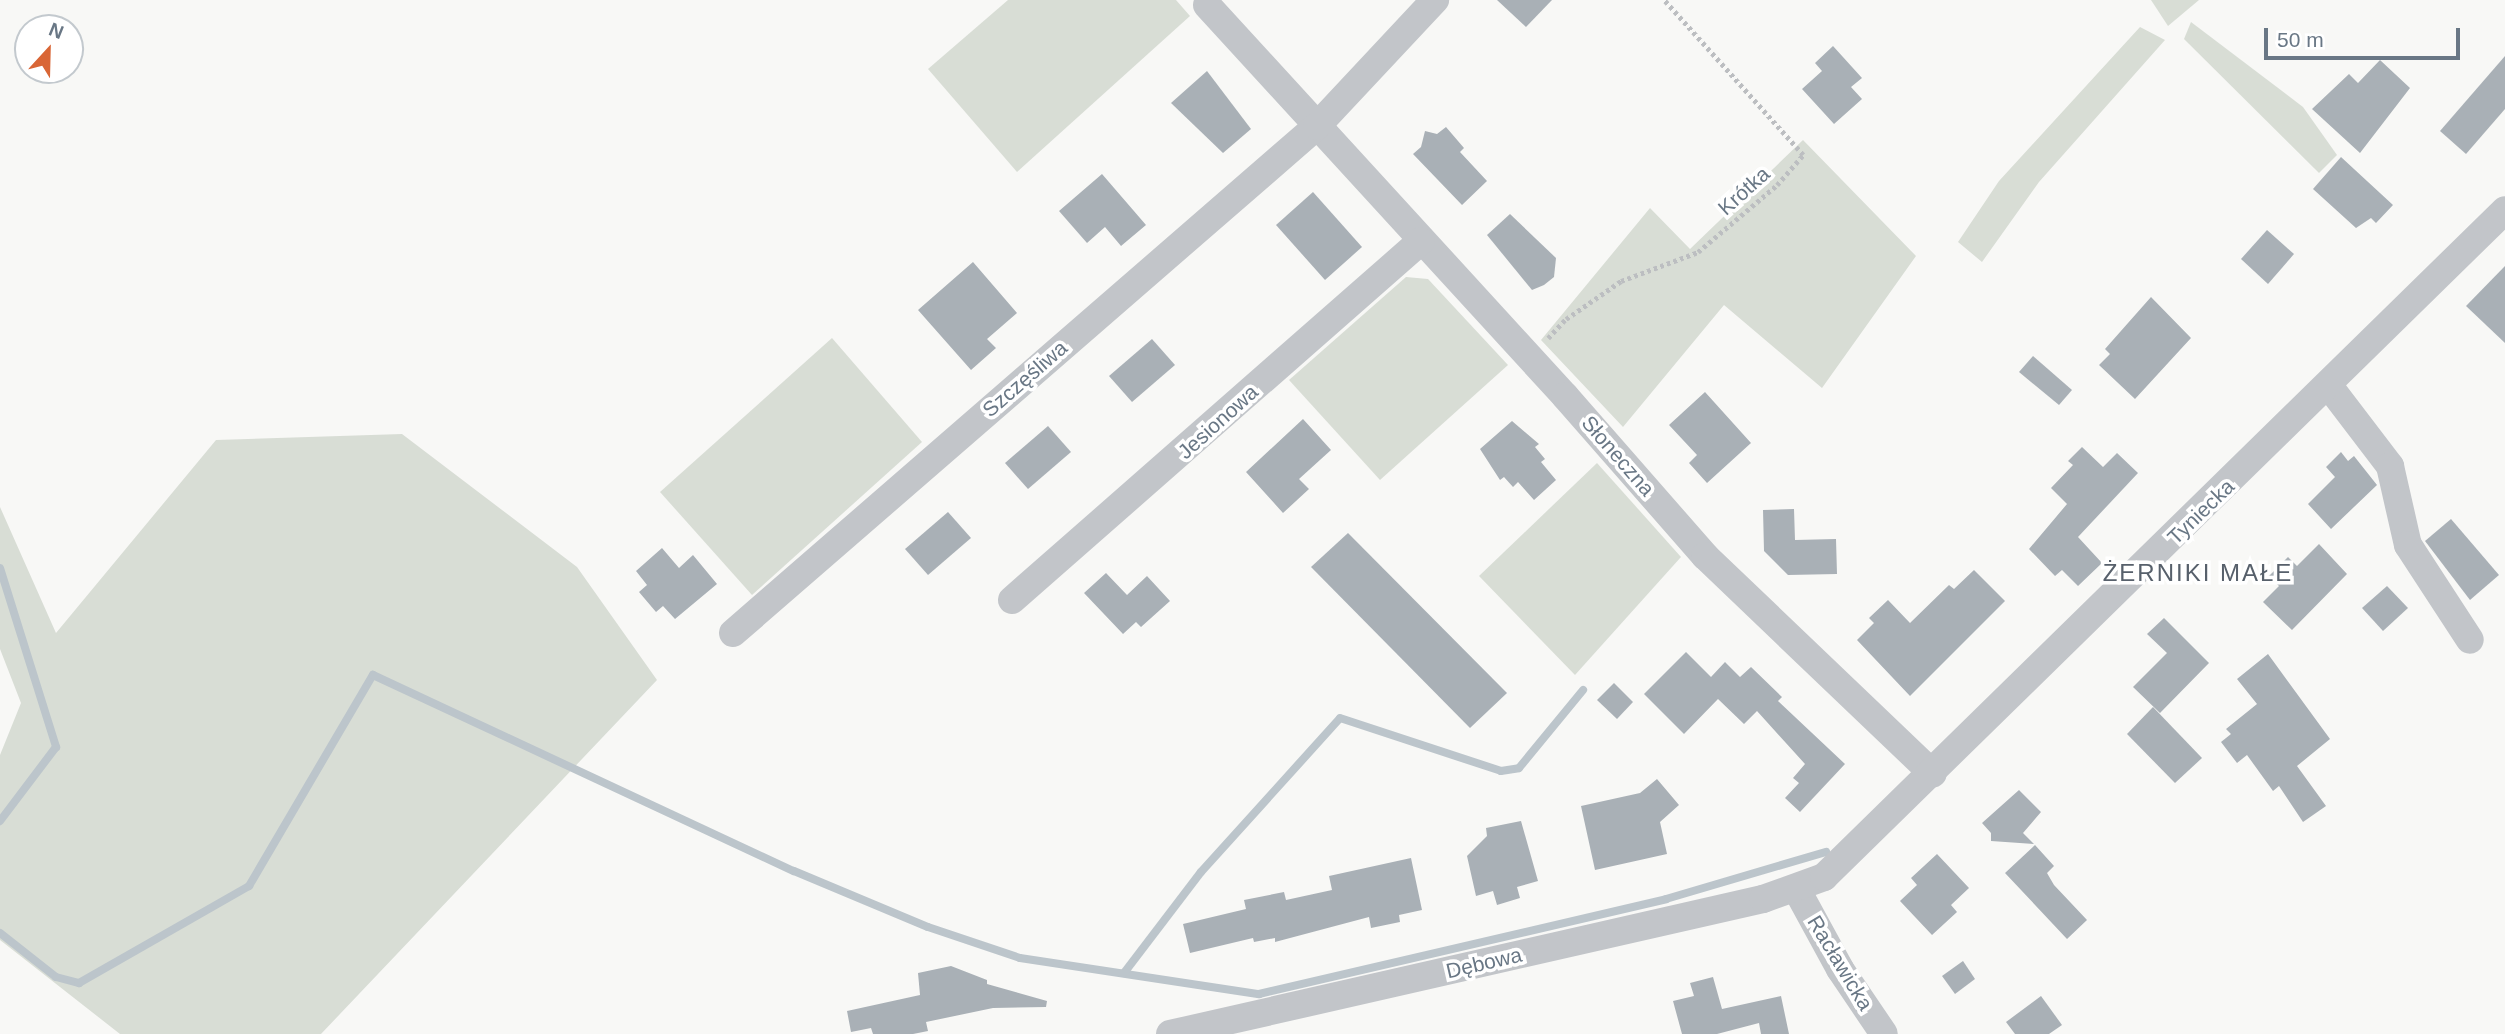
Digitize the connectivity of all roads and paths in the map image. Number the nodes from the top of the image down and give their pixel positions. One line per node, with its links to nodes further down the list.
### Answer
1 (1435, 0): 4 (street, Szczęśliwa)
2 (1664, 0): 7 (path, Krótka)
3 (1207, 5): 4 (street, Słoneczna)
4 (1317, 126): 6 (street, Słoneczna); 10 (street, Szczęśliwa)
5 (2505, 210): 8 (street, Tyniecka)
6 (1421, 241): 7 (street, Słoneczna); 9 (street, Jesionowa)
7 (1530, 357): 12 (street, Słoneczna)
8 (2329, 386): 11 (street); 12 (street, Tyniecka)
9 (1012, 600)
10 (733, 633)
11 (2470, 640)
12 (1933, 774): 13 (street, Tyniecka)
13 (1797, 890): 14 (street, Dębowa); 15 (street, Racławicka)
14 (1170, 1034)
15 (1884, 1034)

